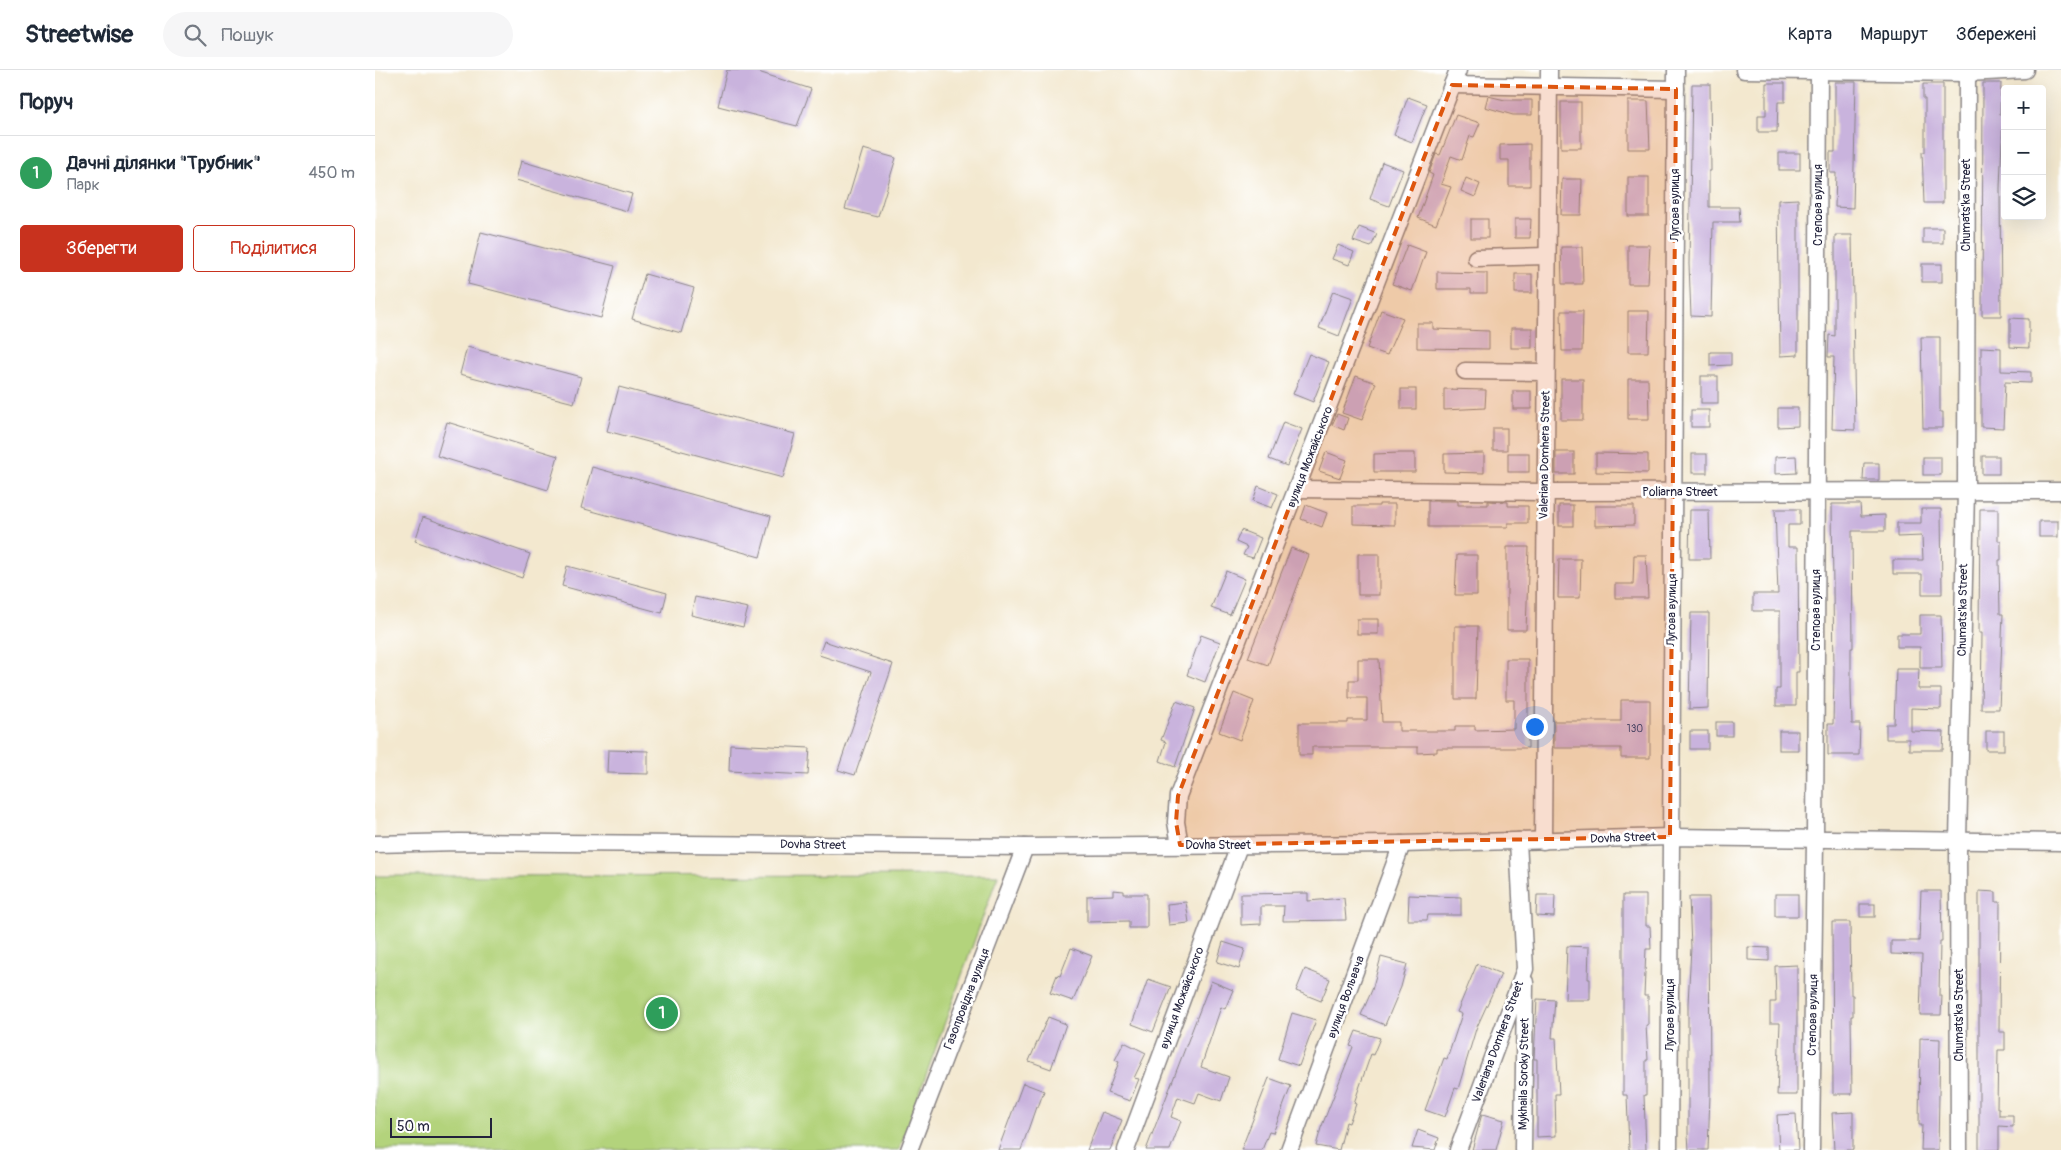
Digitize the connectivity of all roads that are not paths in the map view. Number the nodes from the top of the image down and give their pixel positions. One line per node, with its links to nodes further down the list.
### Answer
1 (1676, 70): 8 (street, Лугова вулиця)
2 (1743, 70): 4 (street)
3 (2025, 70): 5 (street)
4 (1819, 71): 5 (street); 14 (street, Степова вулиця)
5 (1967, 72): 15 (street, Chumats'ka Street)
6 (1455, 77): 7 (street); 13 (street, вулиця Можайського)
7 (1549, 78): 8 (street); 9 (street, Valeriana Domhera Street)
8 (1676, 89): 18 (street, Лугова вулиця)
9 (1547, 256): 10 (street); 12 (street, Valeriana Domhera Street)
10 (1476, 258)
11 (1465, 371): 12 (street)
12 (1546, 372): 17 (street, Valeriana Domhera Street)
13 (1298, 489): 17 (street, Poliarna Street); 27 (street, вулиця Можайського)
14 (1817, 491): 15 (street, Poliarna Street); 18 (street, Poliarna Street); 20 (street, Степова вулиця)
15 (1966, 491): 16 (street, Poliarna Street); 21 (street, Chumats'ka Street)
16 (2061, 491)
17 (1544, 492): 18 (street, Poliarna Street); 23 (street, Valeriana Domhera Street)
18 (1673, 492): 19 (street, Лугова вулиця)
19 (1670, 837): 20 (street, Dovha Street); 23 (street, Dovha Street); 36 (street, Лугова вулиця)
20 (1815, 840): 21 (street, Dovha Street); 37 (street, Степова вулиця)
21 (1958, 840): 24 (street, Dovha Street); 38 (street, Chumats'ka Street)
22 (1518, 841): 23 (street, Dovha Street); 26 (street, Dovha Street); 30 (street, Valeriana Domhera Street)
23 (1543, 841)
24 (2061, 842)
25 (375, 844): 29 (street, Dovha Street)
26 (1402, 844): 28 (street, Dovha Street); 33 (street, вулиця Вольвача)
27 (1180, 845): 28 (street, Dovha Street); 29 (street, Dovha Street)
28 (1239, 846): 32 (street, вулиця Можайського)
29 (1025, 847): 31 (street, Газопровідна вулиця)
30 (1525, 969): 34 (street, Valeriana Domhera Street); 35 (street, Mykhaila Soroky Street)
31 (909, 1150)
32 (1126, 1150)
33 (1289, 1150)
34 (1458, 1150)
35 (1523, 1150)
36 (1669, 1150)
37 (1811, 1150)
38 (1959, 1150)

